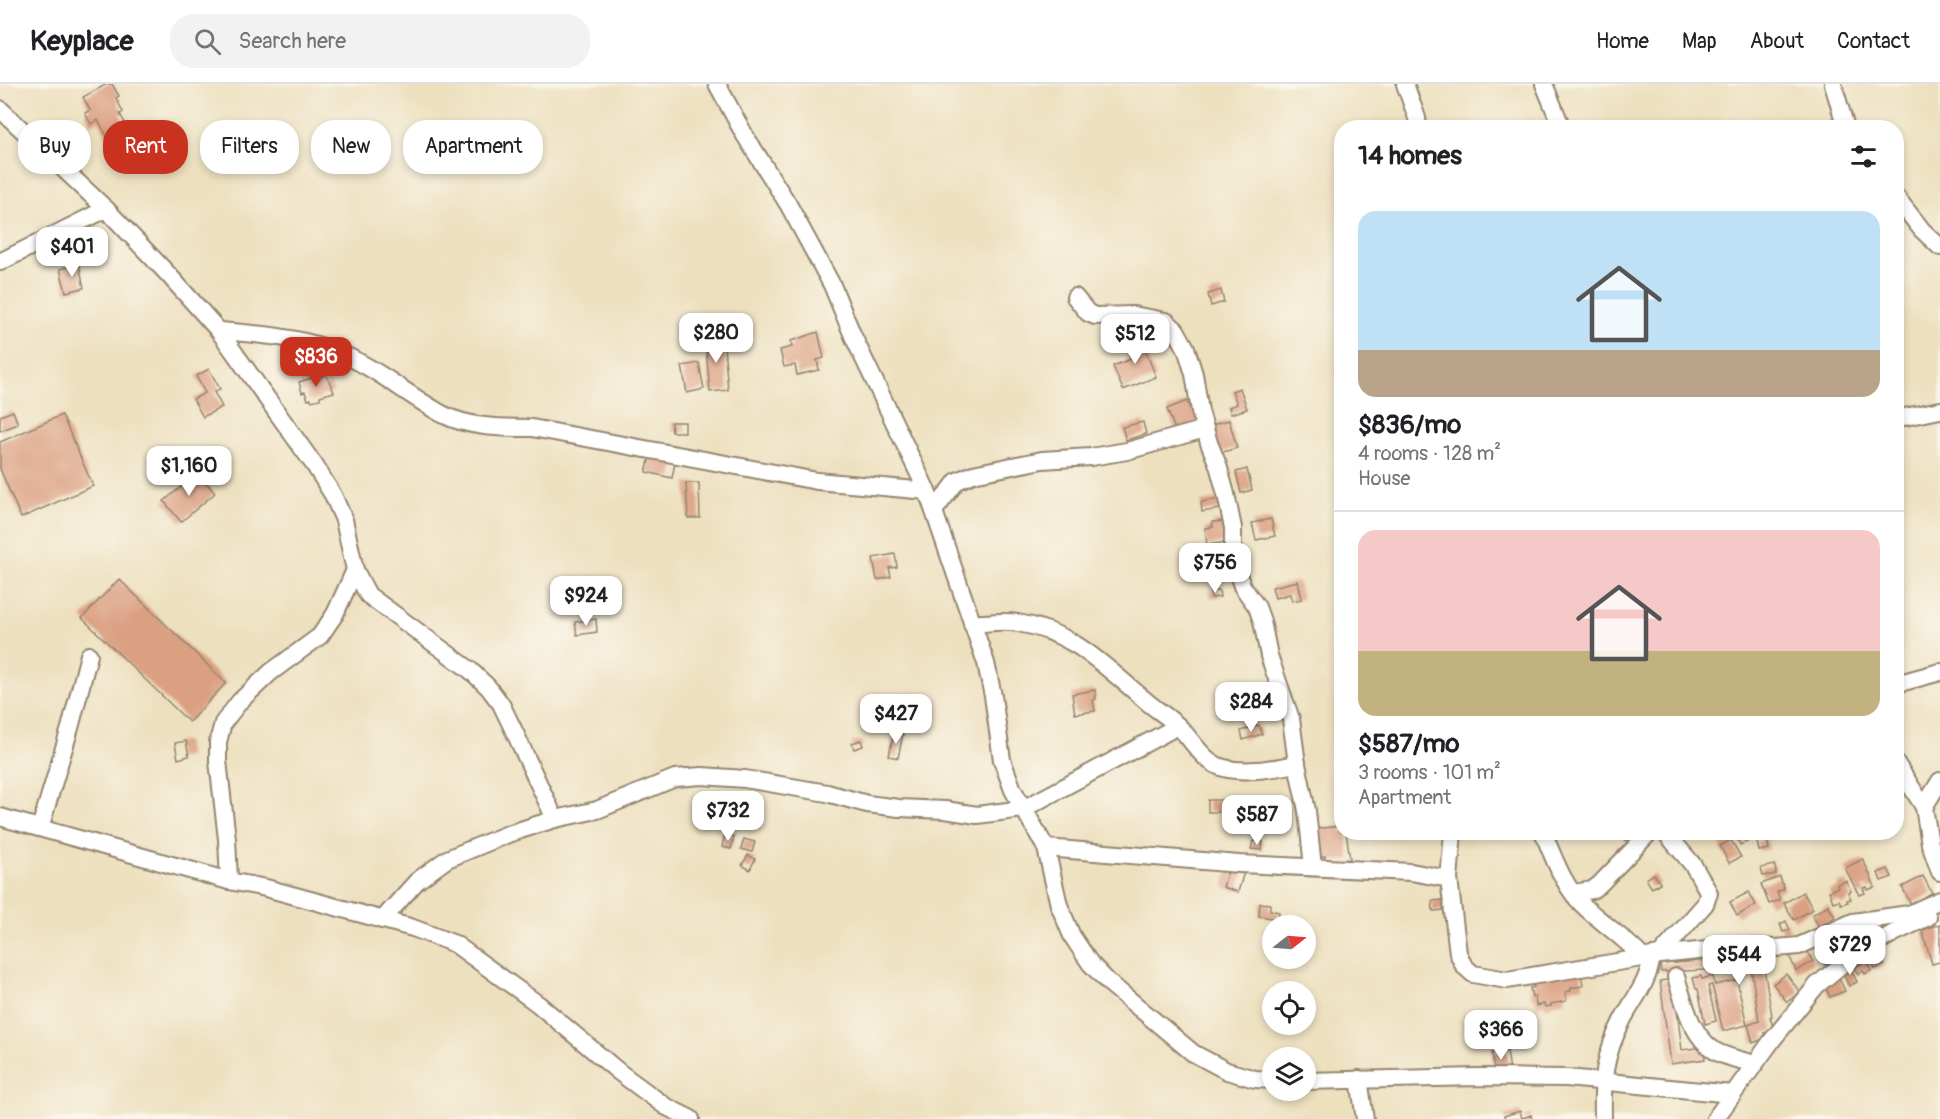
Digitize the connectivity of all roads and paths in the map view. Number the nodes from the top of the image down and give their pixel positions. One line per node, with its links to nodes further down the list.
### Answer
1 (717, 84): 18 (street)
2 (1405, 84): 6 (street)
3 (1544, 84): 7 (street)
4 (1833, 84): 8 (street)
5 (0, 109): 10 (street)
6 (1417, 120)
7 (1559, 120)
8 (1844, 120)
9 (1904, 207): 11 (street)
10 (106, 209): 12 (street); 14 (street)
11 (1940, 247)
12 (0, 262)
13 (1075, 297): 17 (street)
14 (219, 331): 18 (street); 20 (street)
15 (1940, 410): 16 (street)
16 (1904, 417)
17 (1205, 429): 19 (street); 26 (street)
18 (927, 491): 19 (street)
19 (934, 511): 21 (street)
20 (355, 570): 32 (street); 42 (street)
21 (972, 624): 25 (street); 30 (street)
22 (89, 655): 33 (street)
23 (1940, 672): 24 (street)
24 (1904, 682)
25 (1178, 726): 26 (street); 30 (street)
26 (1297, 764): 39 (street)
27 (1904, 776): 29 (street)
28 (1940, 781): 29 (street)
29 (1924, 807): 40 (street)
30 (1023, 809): 32 (street); 38 (street)
31 (0, 817): 33 (street)
32 (555, 819): 46 (street)
33 (40, 828): 42 (street)
34 (1452, 840): 41 (street)
35 (1547, 840): 43 (street)
36 (1642, 840): 43 (street)
37 (1672, 840): 47 (street)
38 (1046, 848): 39 (street); 50 (street)
39 (1313, 867): 41 (street)
40 (1940, 872)
41 (1449, 879): 47 (street)
42 (229, 880): 46 (street)
43 (1574, 892): 47 (street)
44 (1940, 900): 47 (street)
45 (1940, 912): 49 (street)
46 (382, 920): 55 (street)
47 (1652, 956): 52 (street)
48 (1676, 977): 49 (street)
49 (1755, 1064): 54 (street)
50 (1262, 1079)
51 (1359, 1079): 52 (street); 53 (street); 56 (street)
52 (1602, 1080): 54 (street); 57 (street)
53 (1316, 1081)
54 (1732, 1094): 58 (street)
55 (691, 1119)
56 (1365, 1119)
57 (1603, 1119)
58 (1715, 1119)

